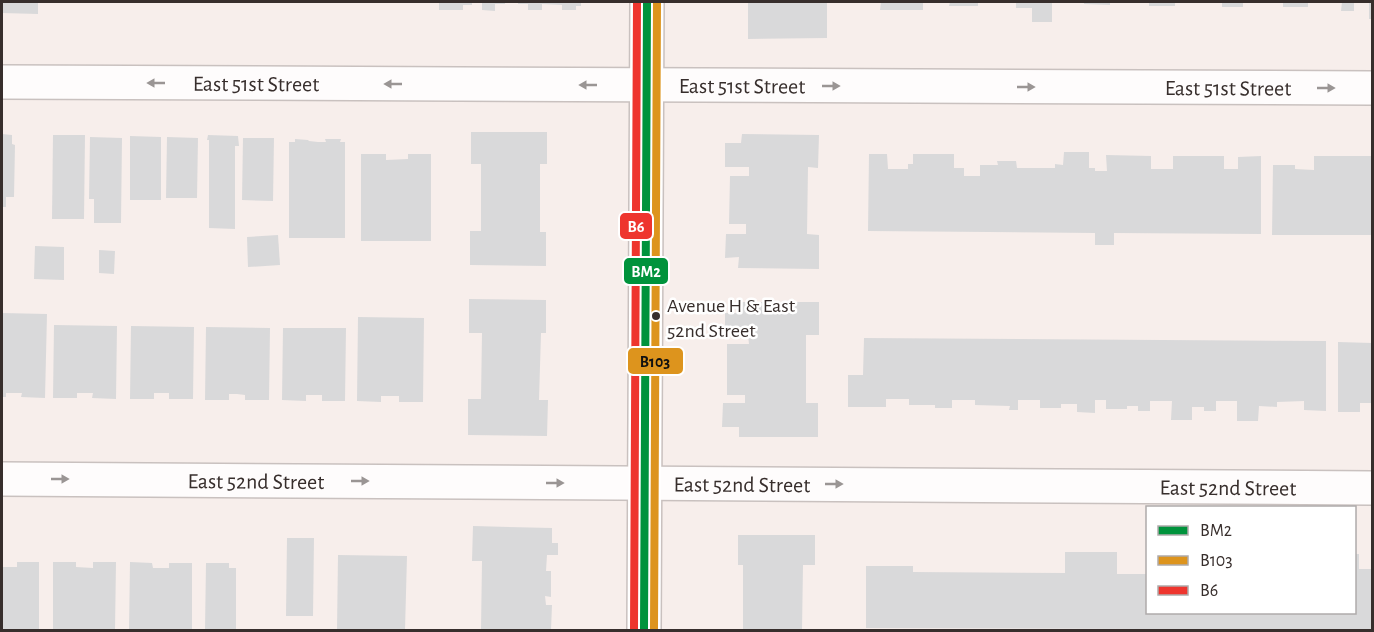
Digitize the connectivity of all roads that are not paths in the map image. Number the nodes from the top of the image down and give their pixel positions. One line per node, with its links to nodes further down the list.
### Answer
1 (647, 2): 3 (street)
2 (2, 82): 3 (street, East 51st Street, one-way to 2)
3 (647, 86): 4 (street, East 51st Street, one-way to 4); 6 (street)
4 (1372, 88)
5 (2, 479): 6 (street, East 52nd Street, one-way to 6)
6 (644, 483): 7 (street, East 52nd Street, one-way to 7); 8 (street)
7 (1372, 488)
8 (644, 630)

